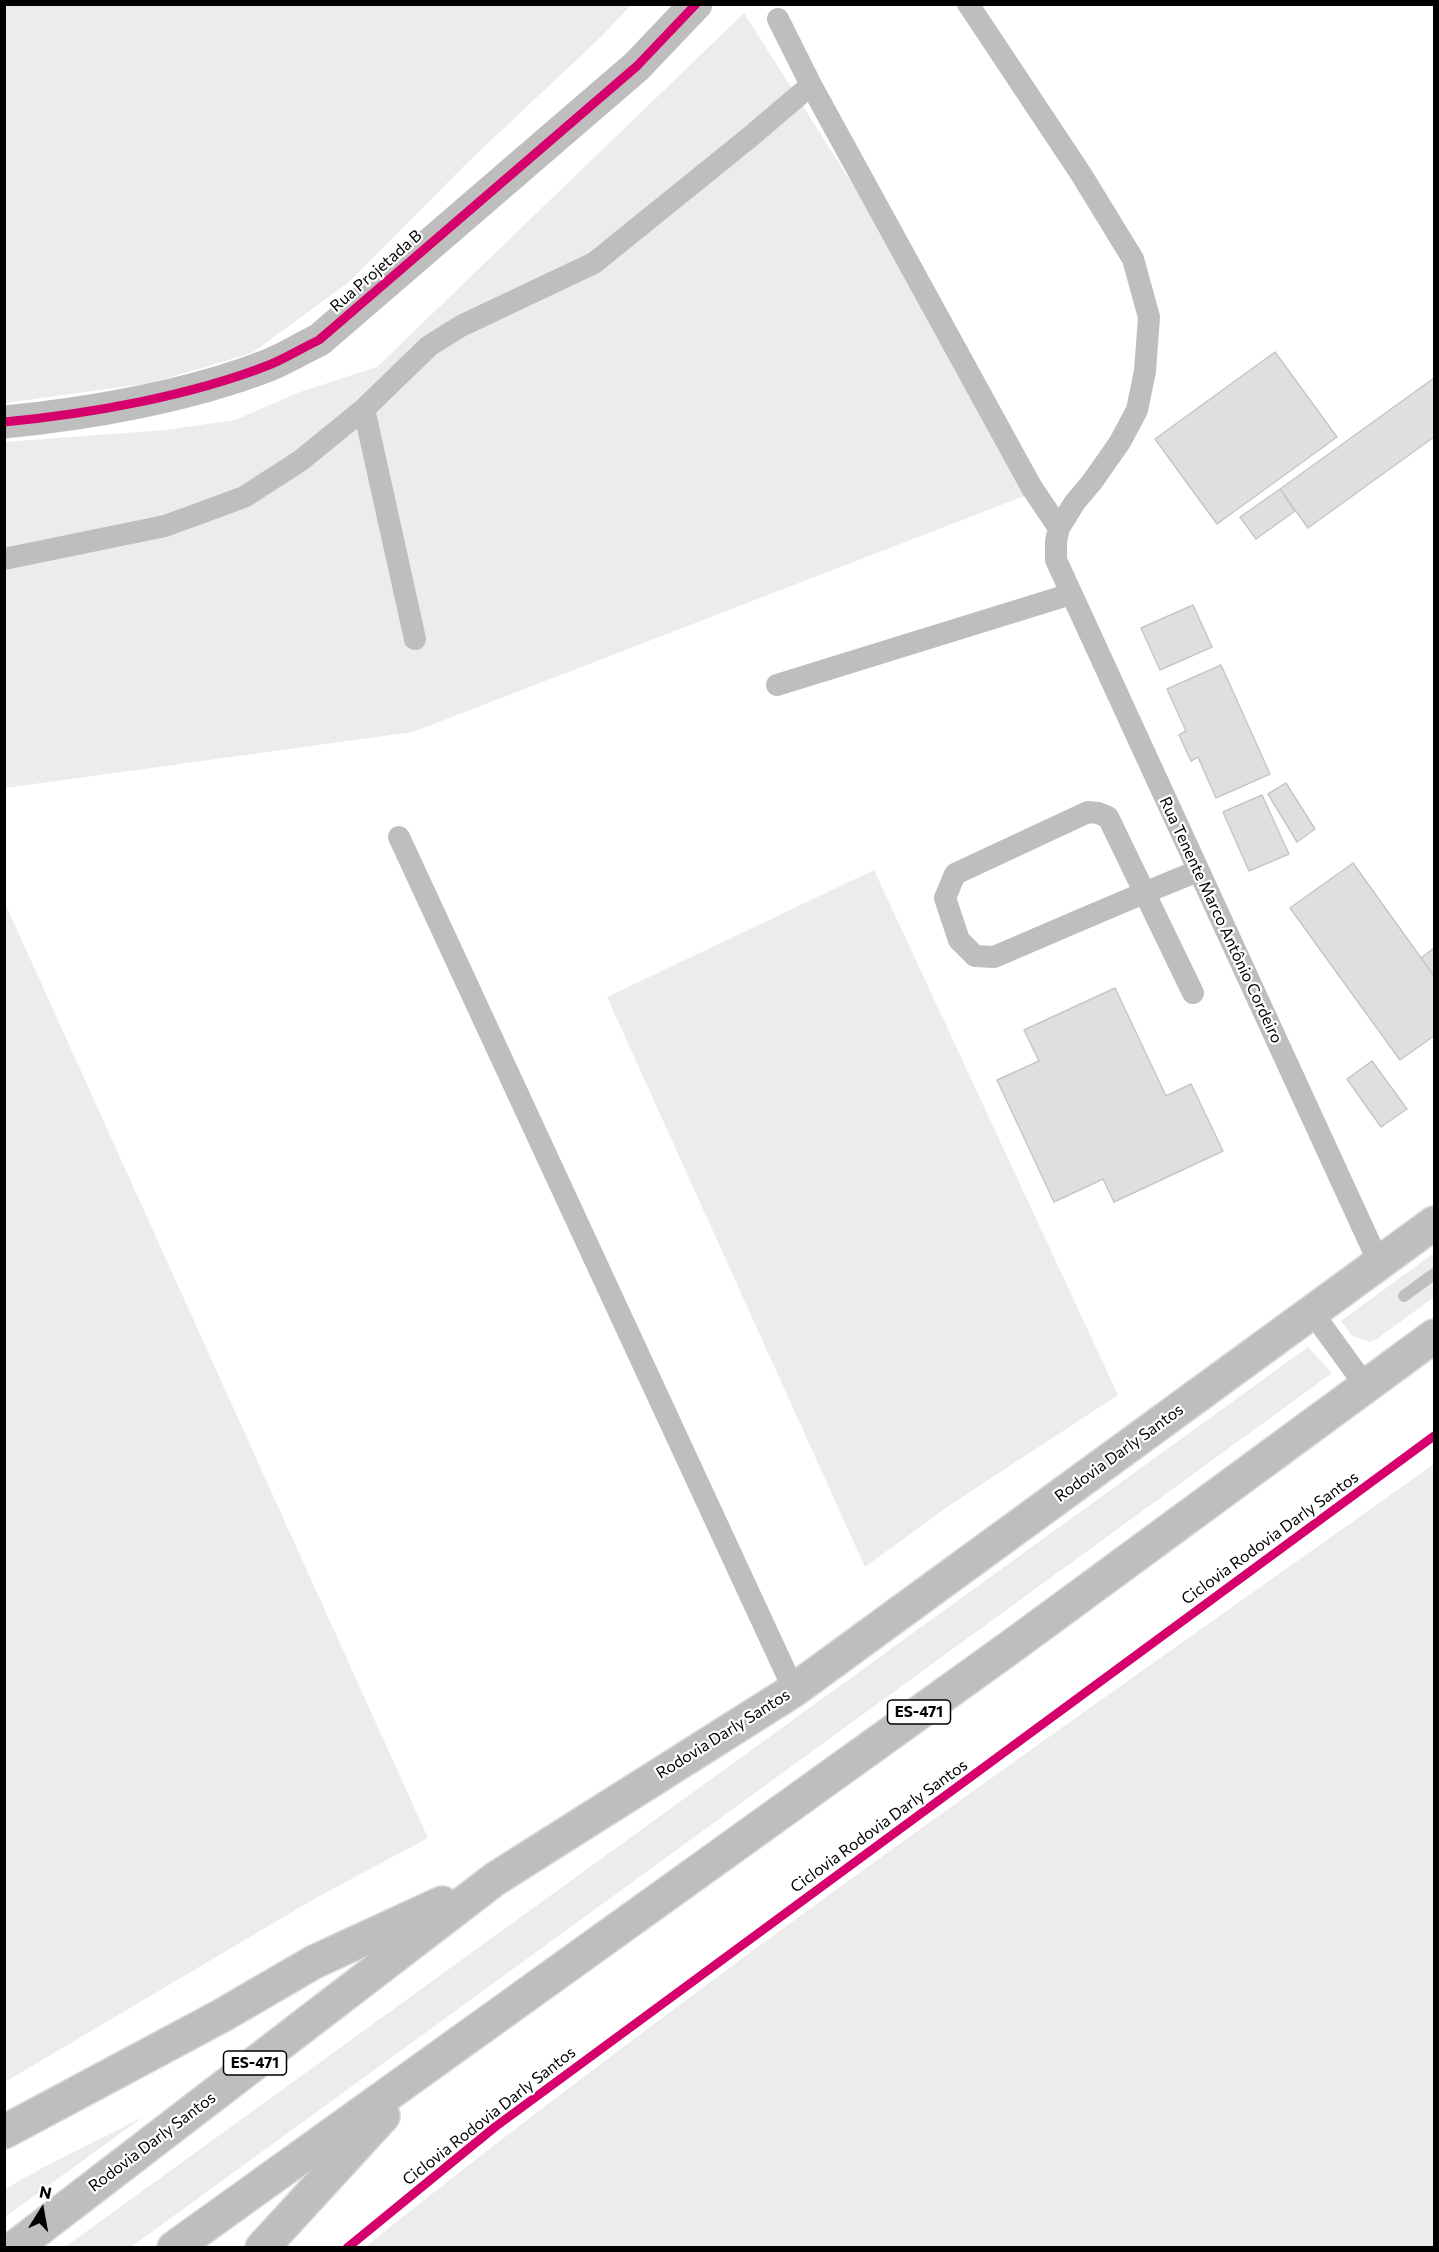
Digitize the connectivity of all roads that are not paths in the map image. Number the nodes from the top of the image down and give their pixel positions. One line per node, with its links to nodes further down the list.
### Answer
1 (696, 4): 6 (main road, Rua Projetada B)
2 (968, 4): 7 (lane)
3 (778, 19): 4 (lane)
4 (811, 85): 5 (lane); 7 (lane)
5 (364, 409): 8 (lane); 10 (lane)
6 (4, 422)
7 (1059, 528): 9 (lane, Rua Tenente Marco Antônio Cordeiro)
8 (4, 559)
9 (1067, 586): 11 (lane); 13 (lane, Rua Tenente Marco Antônio Cordeiro)
10 (415, 639)
11 (777, 685)
12 (399, 837): 21 (lane)
13 (1198, 871): 14 (lane); 17 (lane, Rua Tenente Marco Antônio Cordeiro)
14 (1146, 892): 14 (lane); 15 (lane)
15 (1193, 993)
16 (1434, 1223): 17 (main road, Rodovia Darly Santos / ES-471)
17 (1379, 1263): 18 (main road, Rodovia Darly Santos / ES-471)
18 (1312, 1312): 20 (lane); 21 (main road, Rodovia Darly Santos / ES-471)
19 (1434, 1336): 20 (main road, ES-471)
20 (1365, 1385): 23 (main road, ES-471)
21 (794, 1690): 22 (main road, Rodovia Darly Santos / ES-471)
22 (495, 1879): 24 (main road); 25 (main road, Rodovia Darly Santos / ES-471)
23 (426, 2068): 26 (main road, ES-471); 27 (main road)
24 (4, 2132)
25 (14, 2247)
26 (174, 2247)
27 (262, 2247)

